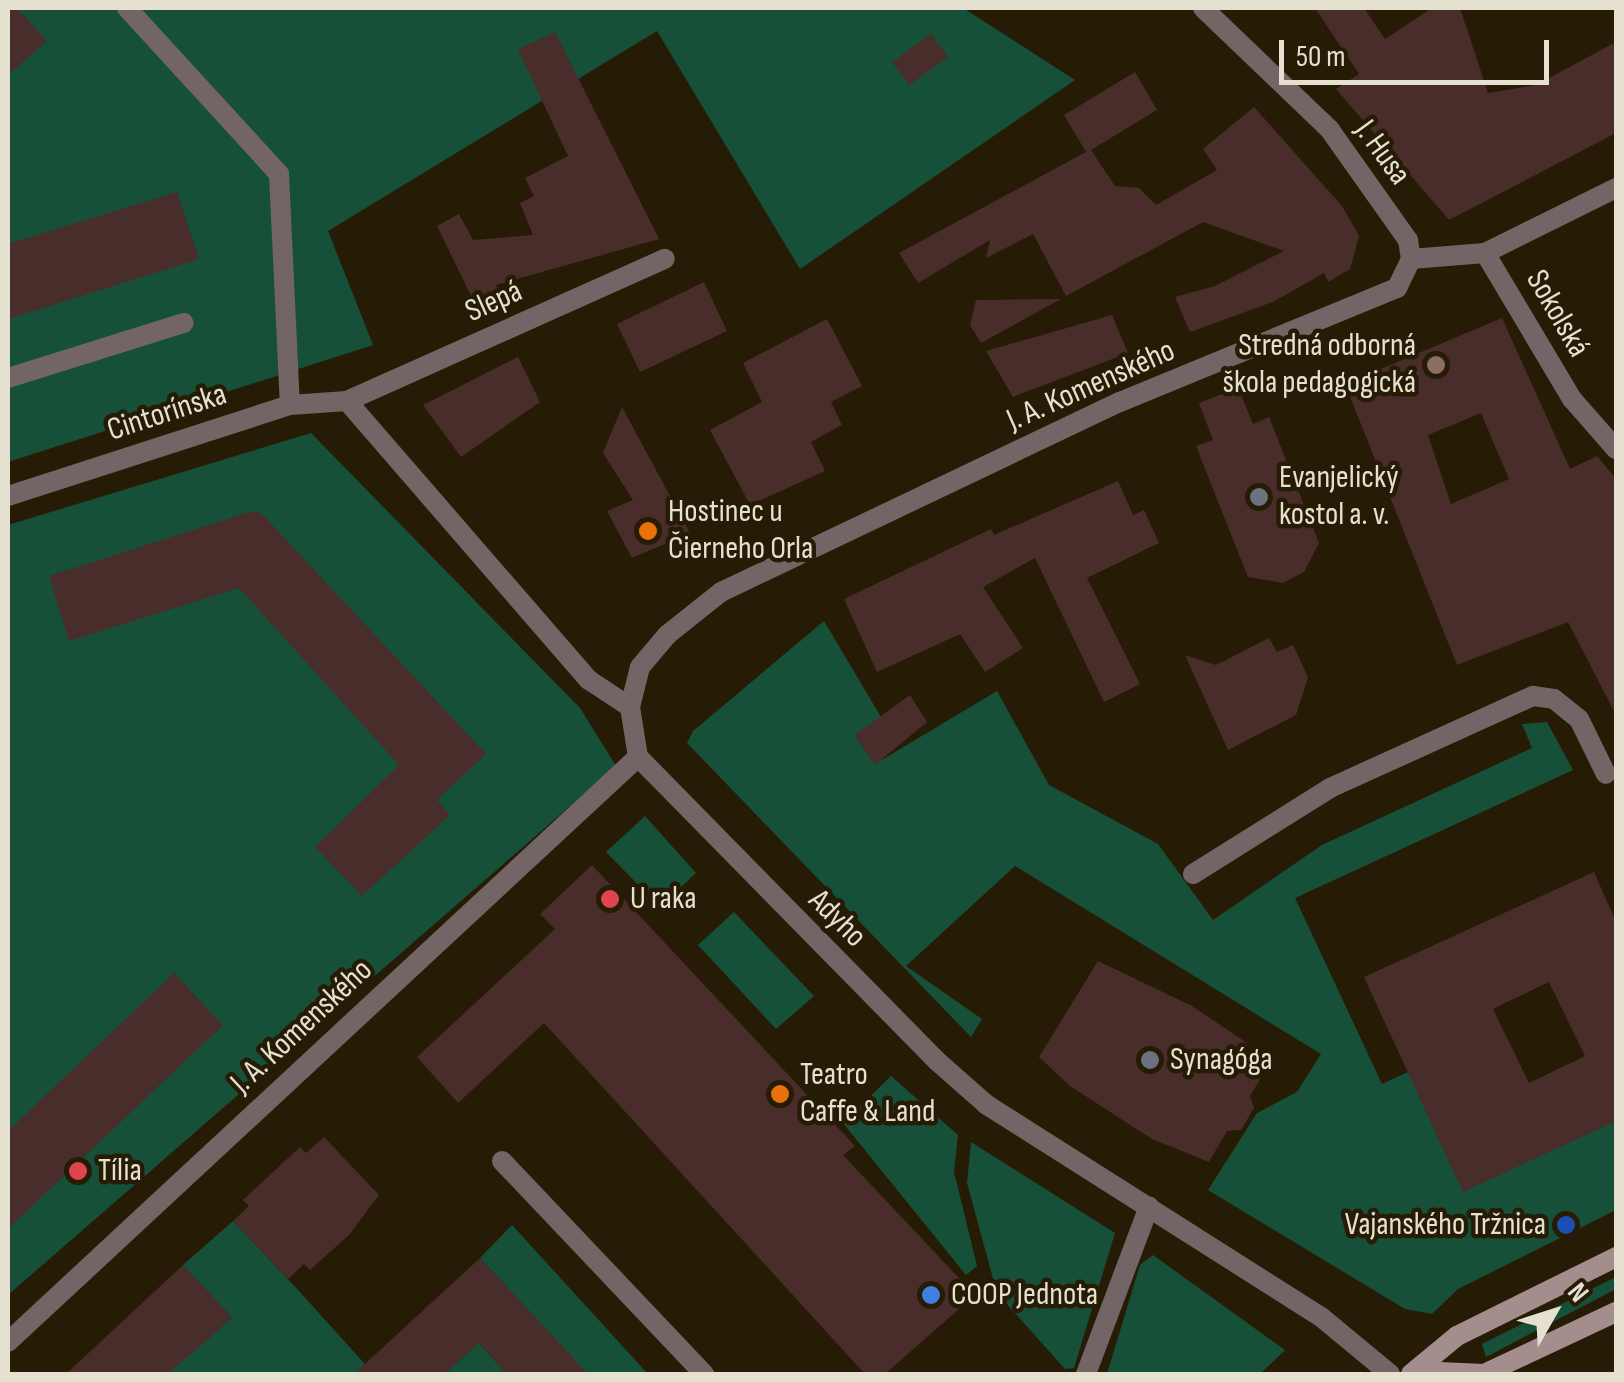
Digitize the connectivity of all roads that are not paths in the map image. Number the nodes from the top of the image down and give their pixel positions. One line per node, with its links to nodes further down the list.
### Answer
1 (127, 8): 10 (street)
2 (1203, 8): 6 (street, J. Husa)
3 (1616, 188): 4 (street)
4 (1485, 253): 6 (street); 11 (street, Sokolská)
5 (665, 258): 9 (street, Slepá)
6 (1411, 259): 13 (street, J. A. Komenského)
7 (184, 323): 8 (street)
8 (8, 378)
9 (348, 401): 10 (street, Cintorínska); 13 (street)
10 (290, 405): 12 (street, Cintorínska)
11 (1616, 449)
12 (8, 496)
13 (630, 707): 14 (street)
14 (638, 757): 18 (street, Adyho); 21 (street, J. A. Komenského)
15 (1606, 774): 16 (street)
16 (1193, 874)
17 (502, 1161): 23 (street)
18 (1149, 1206): 24 (street); 25 (street, Adyho)
19 (1616, 1257): 22 (main road)
20 (1616, 1312): 22 (main road)
21 (8, 1342)
22 (1414, 1373)
23 (704, 1374)
24 (1086, 1374)
25 (1390, 1374)

